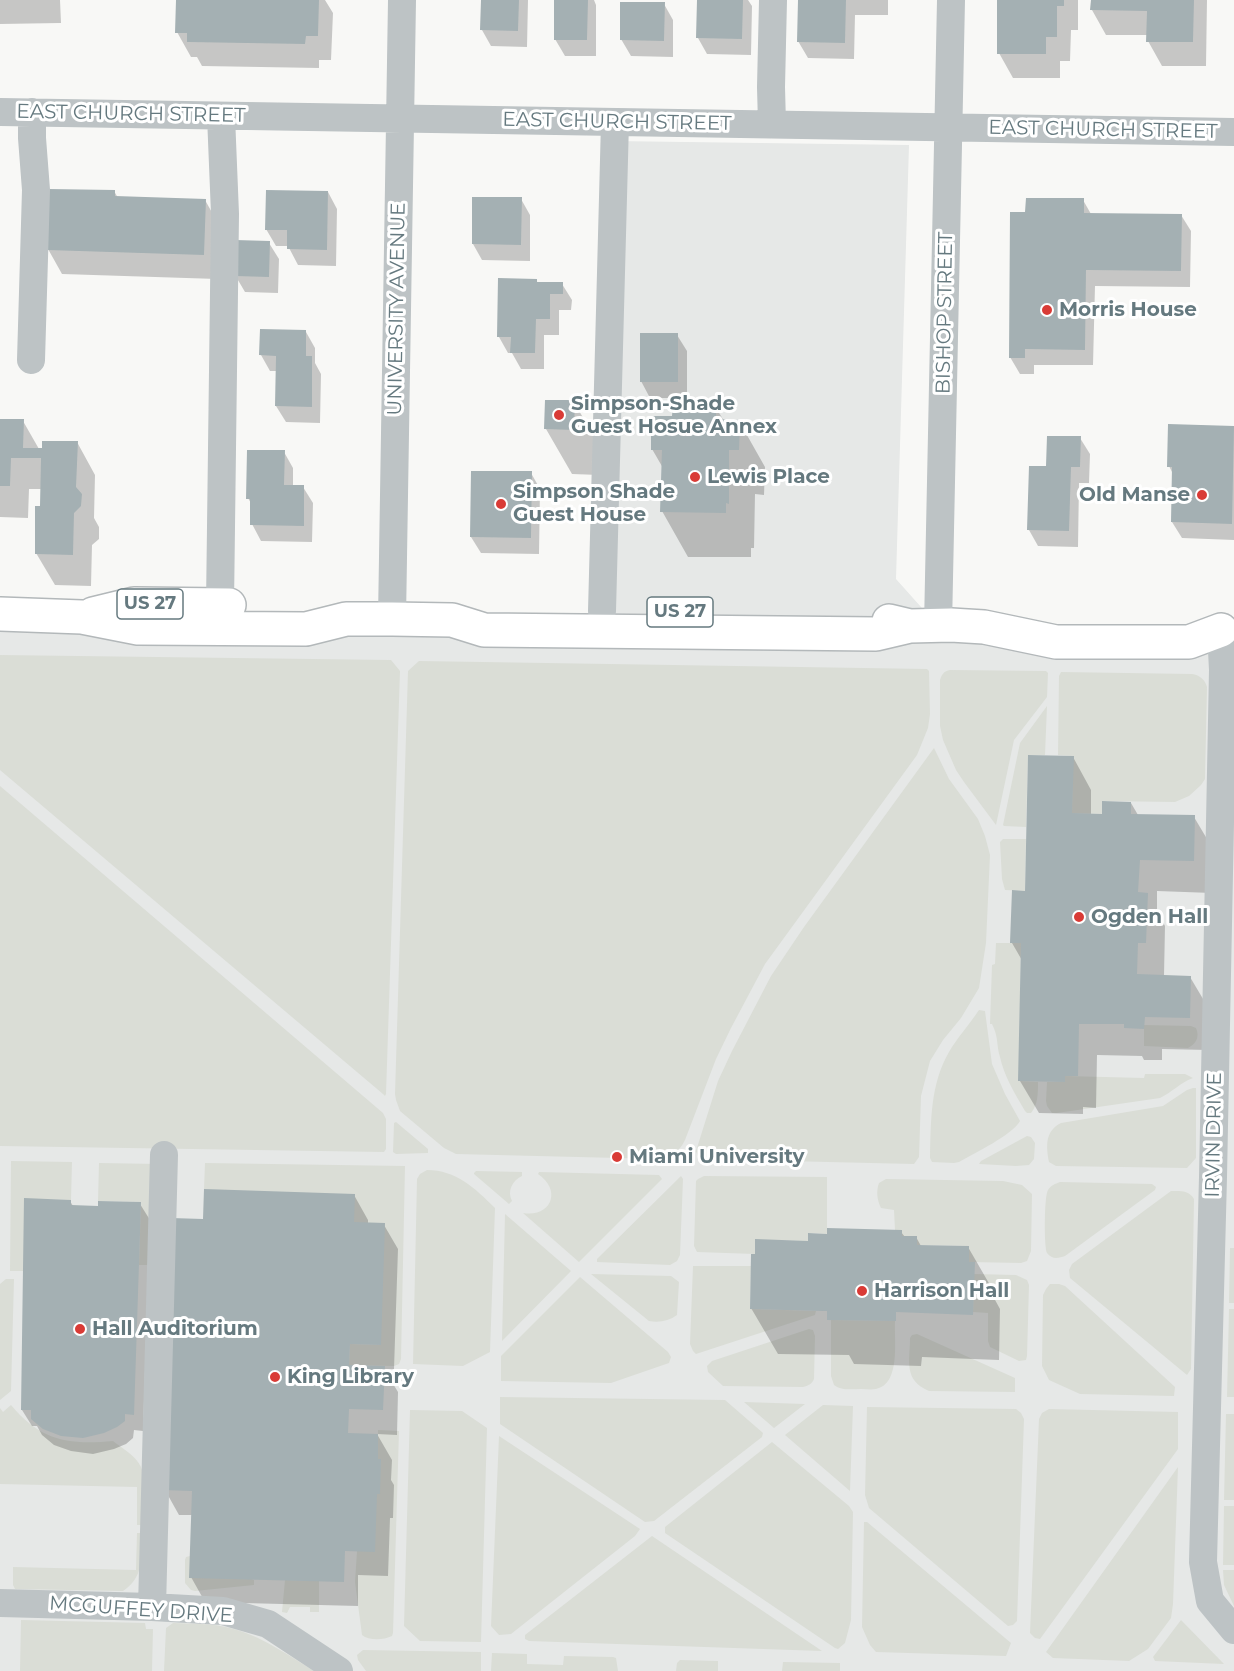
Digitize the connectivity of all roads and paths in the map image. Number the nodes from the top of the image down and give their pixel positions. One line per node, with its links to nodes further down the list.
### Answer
1 (402, 0): 7 (street, UNIVERSITY AVENUE)
2 (773, 0): 9 (street)
3 (951, 0): 10 (street, BISHOP STREET)
4 (0, 112): 5 (street, EAST CHURCH STREET)
5 (32, 112): 6 (street, EAST CHURCH STREET); 12 (street)
6 (221, 116): 7 (street, EAST CHURCH STREET); 13 (street)
7 (400, 118): 8 (street, EAST CHURCH STREET); 18 (street, UNIVERSITY AVENUE)
8 (615, 122): 9 (street, EAST CHURCH STREET); 14 (street)
9 (772, 124): 10 (street, EAST CHURCH STREET)
10 (949, 127): 11 (street, EAST CHURCH STREET); 20 (street, BISHOP STREET)
11 (1234, 132)
12 (31, 360)
13 (220, 605): 16 (highway, US 27); 17 (highway, US 27)
14 (603, 610): 19 (highway, US 27); 20 (highway, US 27)
15 (0, 614): 16 (highway, US 27)
16 (82, 617): 17 (highway, US 27)
17 (346, 619): 18 (highway, US 27)
18 (392, 619): 19 (highway, US 27)
19 (452, 620): 20 (highway, US 27)
20 (924, 626): 21 (highway, US 27)
21 (1227, 630): 25 (street, IRVIN DRIVE)
22 (164, 1155): 24 (street)
23 (0, 1603): 24 (street, MCGUFFEY DRIVE)
24 (152, 1606): 26 (street, MCGUFFEY DRIVE)
25 (1234, 1630)
26 (339, 1671)

